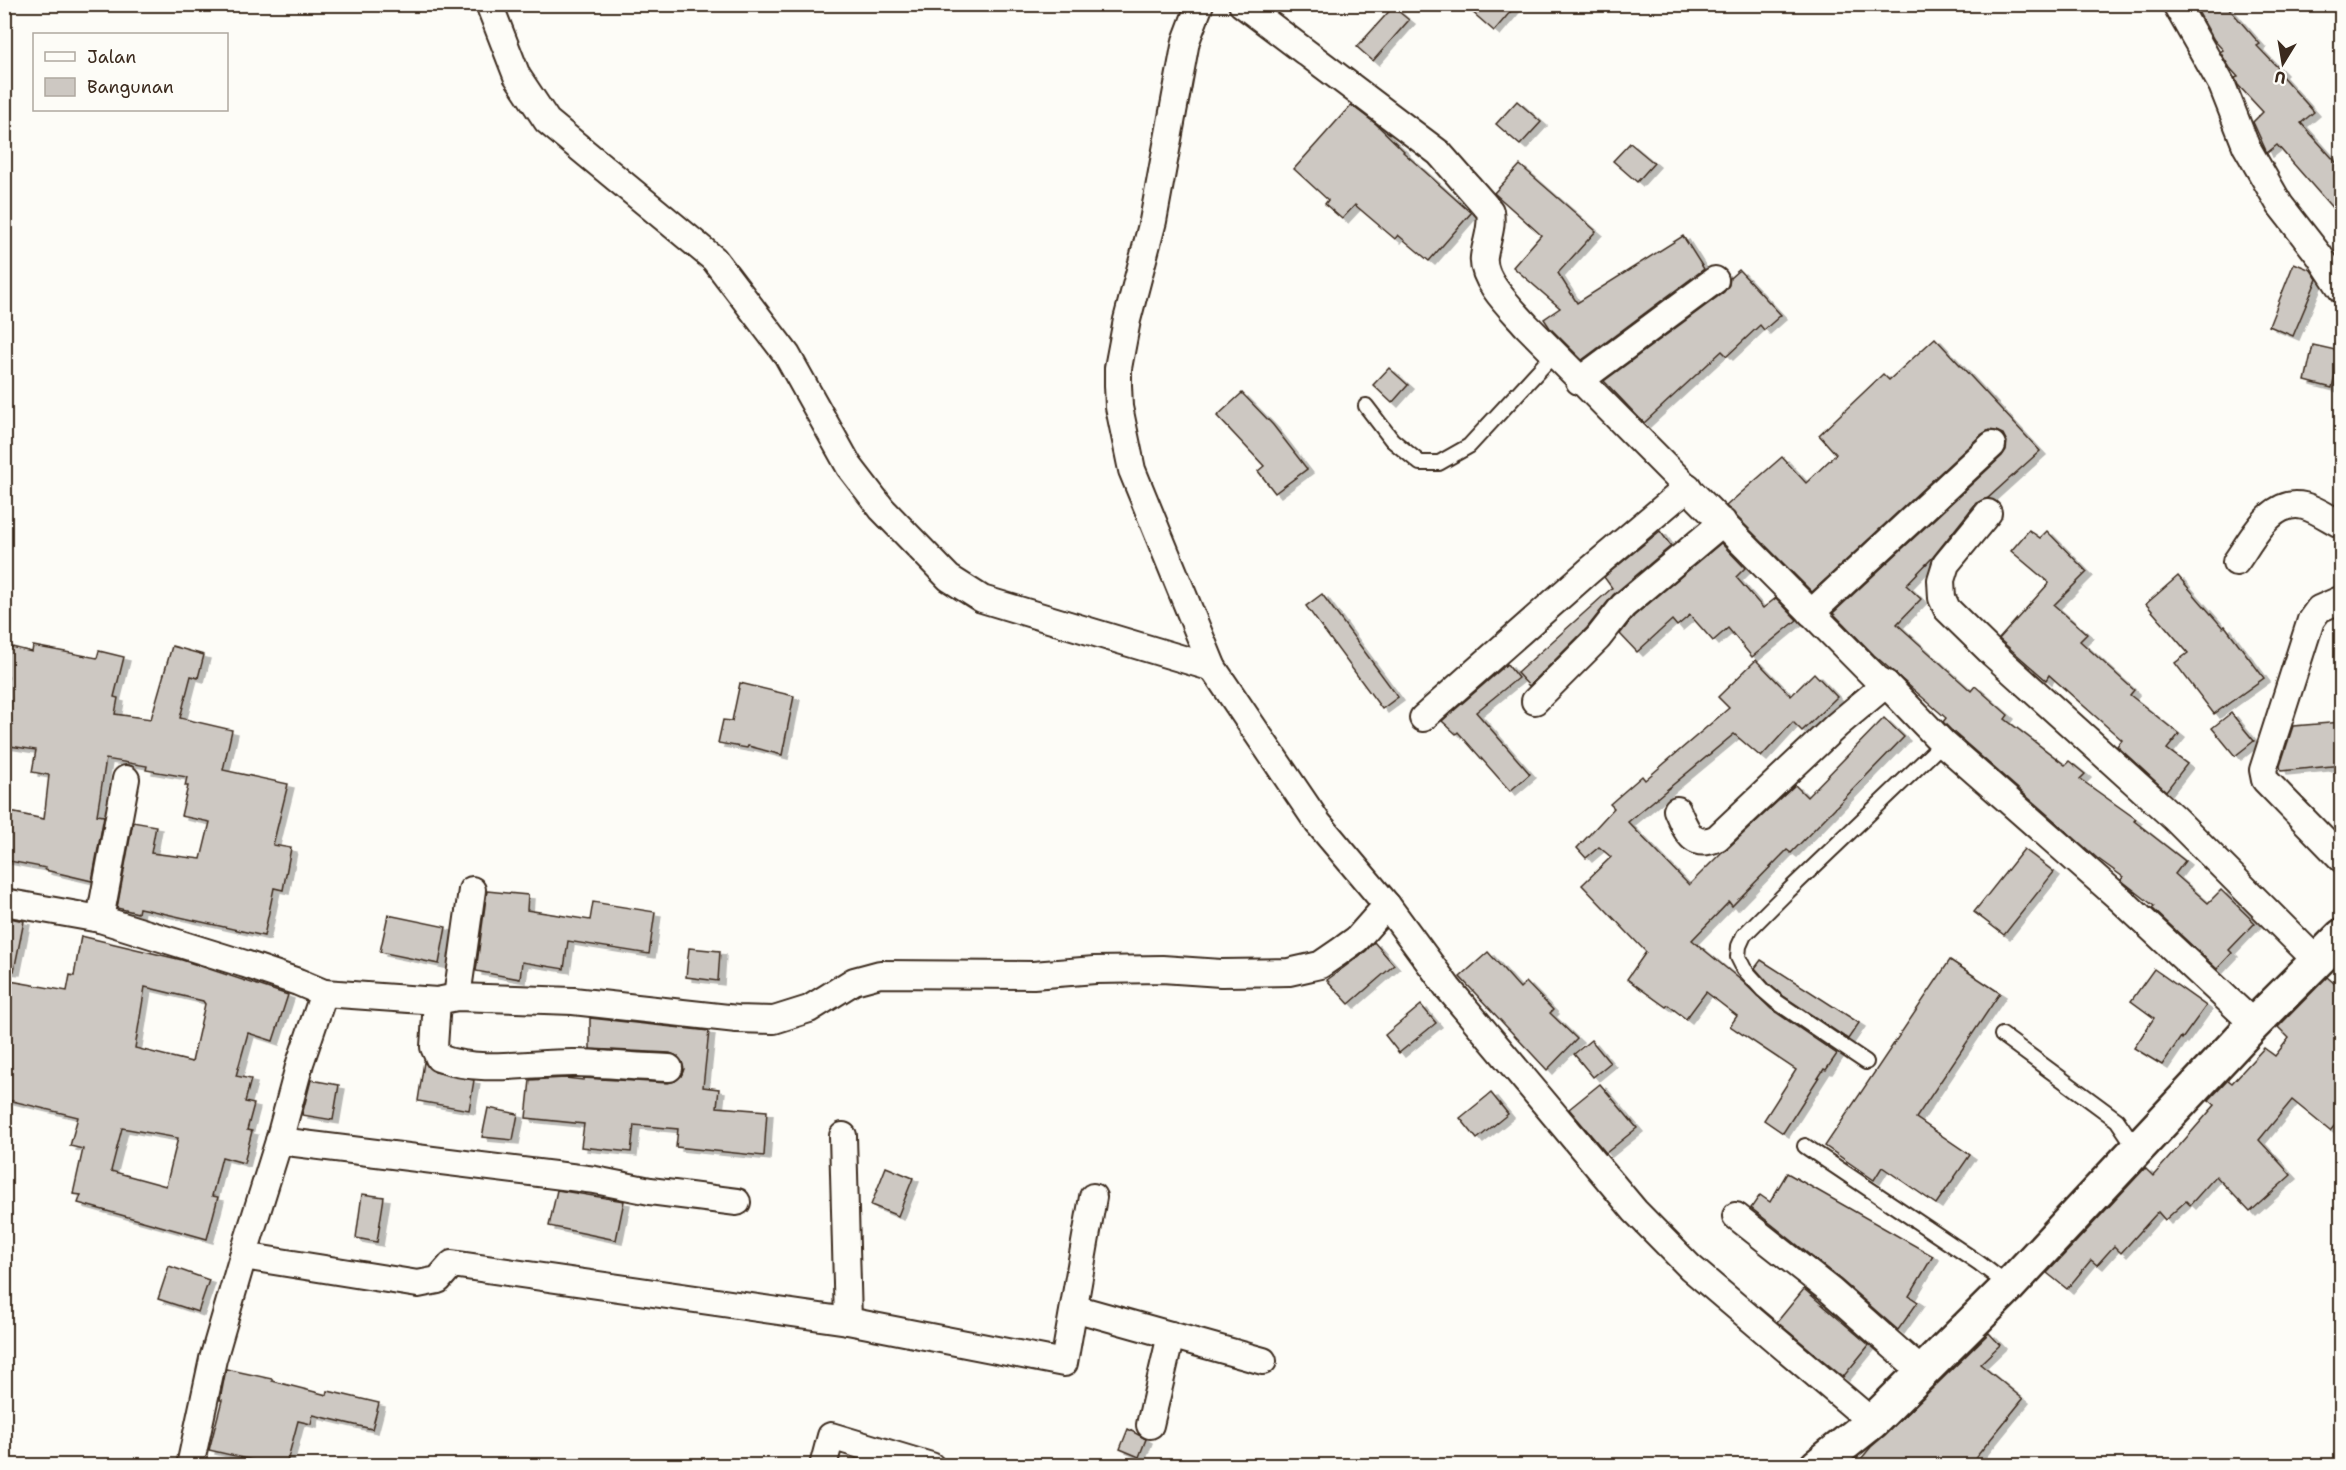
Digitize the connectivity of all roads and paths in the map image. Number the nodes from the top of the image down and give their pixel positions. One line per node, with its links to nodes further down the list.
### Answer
1 (489, 4): 18 (street)
2 (1200, 4): 18 (street)
3 (1242, 4): 7 (street)
4 (2176, 4): 6 (street)
5 (1715, 280): 8 (street)
6 (2342, 290)
7 (1554, 354): 8 (street); 9 (lane)
8 (1579, 381): 11 (street)
9 (1366, 406)
10 (1992, 445): 17 (street)
11 (1688, 487): 13 (street); 21 (street)
12 (1988, 513): 31 (street)
13 (1723, 522): 17 (street); 20 (street)
14 (2342, 525): 15 (street)
15 (2236, 562)
16 (2342, 599): 25 (street)
17 (1811, 613): 19 (street)
18 (1213, 668): 28 (street)
19 (1886, 684): 22 (street); 24 (street)
20 (1535, 701)
21 (1423, 718)
22 (1943, 743): 34 (street); 36 (lane)
23 (126, 779): 29 (street)
24 (1677, 810)
25 (2342, 859)
26 (472, 890): 33 (street)
27 (4, 902): 29 (street)
28 (1387, 905): 33 (street); 52 (street)
29 (100, 919): 32 (street)
30 (2342, 936): 31 (main road)
31 (2316, 960): 34 (main road)
32 (324, 993): 33 (street); 39 (street)
33 (447, 999): 37 (street)
34 (2254, 1024): 41 (main road)
35 (2002, 1035): 41 (lane)
36 (1866, 1062)
37 (669, 1068)
38 (843, 1136): 48 (street)
39 (279, 1141): 43 (street); 45 (street)
40 (1805, 1146): 46 (lane)
41 (2136, 1148): 46 (main road)
42 (1093, 1197): 47 (street)
43 (737, 1202)
44 (1736, 1216): 51 (street)
45 (243, 1256): 48 (street); 54 (street)
46 (2009, 1286): 51 (main road)
47 (1074, 1308): 48 (street); 49 (street)
48 (848, 1322)
49 (1171, 1335): 50 (street); 53 (street)
50 (1263, 1361)
51 (1921, 1371): 52 (main road)
52 (1872, 1422): 57 (main road)
53 (1150, 1425)
54 (190, 1466)
55 (823, 1466): 56 (street)
56 (931, 1466)
57 (1817, 1466)

